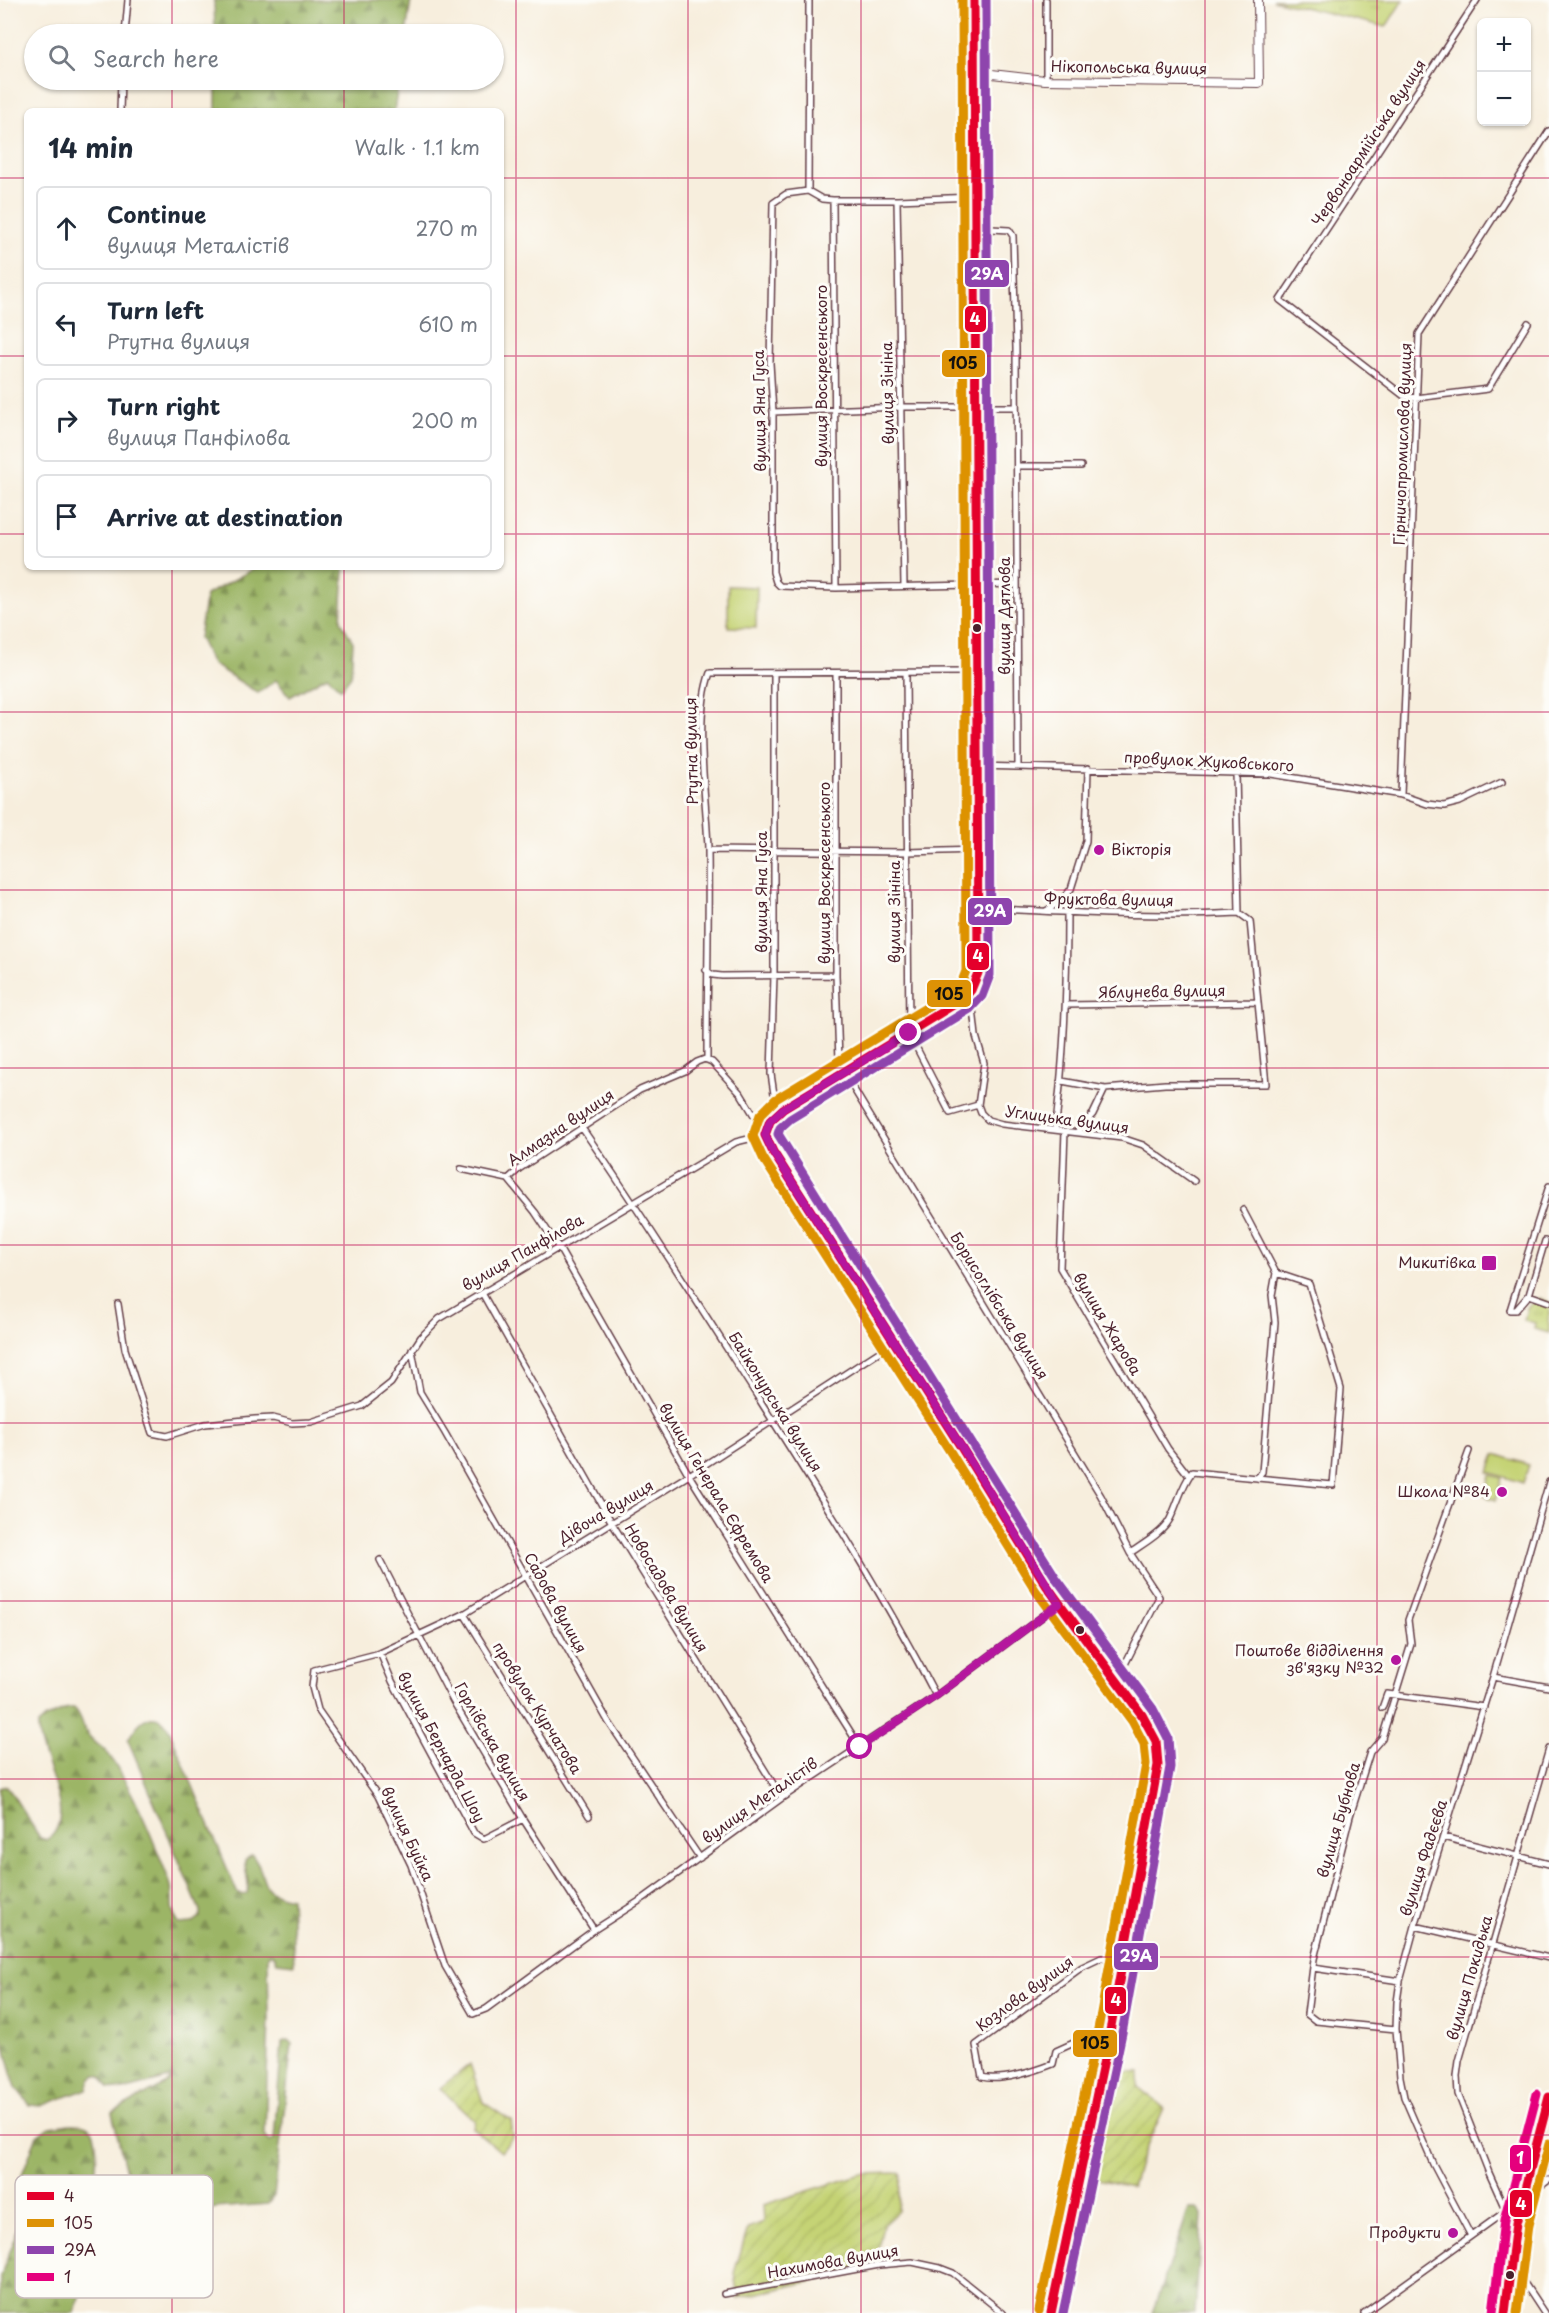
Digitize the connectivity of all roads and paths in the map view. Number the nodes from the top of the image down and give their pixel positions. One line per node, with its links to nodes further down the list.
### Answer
1 (128, 0): 7 (street)
2 (809, 0): 13 (street)
3 (974, 0): 8 (main road)
4 (1046, 0): 9 (street)
5 (1258, 0): 9 (main road, Нікопольська вулиця)
6 (1478, 0): 19 (street, Червоноармійська вулиця)
7 (126, 24)
8 (974, 72): 9 (main road, Нікопольська вулиця); 14 (main road)
9 (1045, 80)
10 (121, 90): 11 (street)
11 (120, 108)
12 (1549, 131): 19 (street, Гірничопромислова вулиця)
13 (808, 191): 15 (street); 24 (street, вулиця Яна Гуса)
14 (974, 197): 16 (street); 17 (main road)
15 (833, 200): 16 (street); 23 (street, вулиця Воскресенського)
16 (897, 200): 21 (street, вулиця Зініна)
17 (974, 228): 20 (street, вулиця Дятлова); 22 (main road)
18 (1528, 323): 19 (street)
19 (1416, 398): 40 (street, Гірничопромислова вулиця)
20 (1017, 406): 22 (street); 25 (street, вулиця Дятлова)
21 (900, 407): 22 (street); 23 (street); 28 (street, вулиця Зініна)
22 (975, 407): 29 (main road)
23 (835, 409): 24 (street); 30 (street, вулиця Воскресенського)
24 (773, 412): 30 (street, вулиця Яна Гуса)
25 (1017, 466): 26 (street); 27 (street, вулиця Дятлова)
26 (1081, 466)
27 (1017, 584): 29 (street); 36 (street, вулиця Дятлова)
28 (904, 586): 29 (street); 30 (street)
29 (978, 586): 31 (main road)
30 (836, 588)
31 (977, 672): 34 (street, Ртутна вулиця); 35 (main road)
32 (774, 673): 33 (street, Ртутна вулиця); 41 (street, Ртутна вулиця); 42 (street, вулиця Яна Гуса)
33 (836, 673): 34 (street, Ртутна вулиця); 44 (street, вулиця Воскресенського)
34 (906, 673): 45 (street, вулиця Зініна)
35 (978, 766): 36 (street, провулок Жуковського); 43 (main road)
36 (1018, 766): 37 (street, провулок Жуковського)
37 (1088, 768): 38 (street, провулок Жуковського); 47 (street)
38 (1236, 773): 40 (street, провулок Жуковського); 49 (street)
39 (1502, 782): 40 (street, провулок Жуковського)
40 (1401, 795)
41 (708, 850): 42 (street); 50 (street, Ртутна вулиця)
42 (774, 850): 44 (street); 51 (street, вулиця Яна Гуса)
43 (978, 850): 45 (street); 46 (main road)
44 (837, 851): 45 (street); 52 (street, вулиця Воскресенського)
45 (907, 852): 56 (street, вулиця Зініна)
46 (978, 908): 47 (street, Фруктова вулиця); 53 (main road)
47 (1046, 911): 48 (street, Фруктова вулиця)
48 (1067, 912): 49 (street, Фруктова вулиця); 55 (street)
49 (1239, 913): 54 (street)
50 (706, 970): 51 (street); 57 (street, Ртутна вулиця)
51 (774, 975): 52 (street); 62 (street, вулиця Яна Гуса)
52 (836, 975): 58 (street, вулиця Воскресенського)
53 (971, 990): 56 (main road); 61 (street)
54 (1257, 1002): 55 (street, Яблунева вулиця); 60 (street)
55 (1067, 1005): 59 (street)
56 (909, 1033): 58 (main road); 61 (street, вулиця Зініна)
57 (706, 1060): 63 (street, Алмазна вулиця); 65 (street)
58 (844, 1073): 62 (main road); 90 (street, Борисоглібська вулиця)
59 (1062, 1081): 60 (street); 64 (street)
60 (1105, 1089): 67 (street)
61 (978, 1105): 64 (street, Углицька вулиця)
62 (783, 1109): 65 (main road)
63 (582, 1128): 69 (street, Алмазна вулиця); 72 (street, Байконурська вулиця)
64 (1055, 1130): 66 (street, Углицька вулиця)
65 (766, 1131): 72 (street, вулиця Панфілова); 81 (main road)
66 (1065, 1131): 67 (street, Углицька вулиця); 85 (street, вулиця Жарова)
67 (1077, 1132): 70 (street, Углицька вулиця)
68 (461, 1169): 69 (street)
69 (508, 1179): 75 (street, Алмазна вулиця)
70 (1194, 1181)
71 (1549, 1186): 78 (street)
72 (635, 1203): 75 (street, вулиця Панфілова); 83 (street, Байконурська вулиця)
73 (1243, 1210): 76 (street)
74 (1545, 1241): 78 (street)
75 (559, 1248): 77 (street, вулиця Панфілова); 86 (street, вулиця Генерала Єфремова)
76 (1276, 1273): 87 (street); 87 (street)
77 (482, 1293): 82 (street, вулиця Панфілова); 89 (street, Новосадова вулиця)
78 (1529, 1295): 79 (street)
79 (1549, 1302)
80 (118, 1304): 82 (street, вулиця Панфілова)
81 (894, 1342): 83 (street, Дівоча вулиця); 93 (main road)
82 (412, 1350): 92 (street, Садова вулиця)
83 (773, 1421): 86 (street, Дівоча вулиця); 101 (street, Байконурська вулиця)
84 (1469, 1451): 102 (street, вулиця Бубнова)
85 (1190, 1474): 87 (street); 90 (street)
86 (689, 1475): 89 (street, Дівоча вулиця); 105 (street, вулиця Генерала Єфремова)
87 (1257, 1478)
88 (1549, 1482): 98 (street, вулиця Фадєєва)
89 (612, 1523): 92 (street, Дівоча вулиця); 107 (street, Новосадова вулиця)
90 (1130, 1553): 99 (street, Борисоглібська вулиця)
91 (380, 1560): 95 (street, Горлівська вулиця)
92 (526, 1574): 94 (street, Дівоча вулиця); 112 (street, Садова вулиця)
93 (1059, 1604): 99 (main road); 101 (street, вулиця Металістів)
94 (464, 1614): 95 (street, Дівоча вулиця); 108 (street, провулок Курчатова)
95 (417, 1635): 96 (street, Дівоча вулиця); 109 (street, Горлівська вулиця)
96 (380, 1653): 97 (street, Дівоча вулиця); 109 (street, вулиця Бернарда Шоу)
97 (314, 1670): 121 (street, вулиця Буйка)
98 (1493, 1677): 100 (street); 103 (street, вулиця Фадєєва)
99 (1117, 1680): 117 (main road)
100 (1549, 1687)
101 (936, 1696): 105 (street, вулиця Металістів)
102 (1396, 1696): 103 (street); 104 (street); 119 (street, вулиця Бубнова)
103 (1484, 1707): 110 (street, вулиця Фадєєва)
104 (1382, 1708)
105 (860, 1747): 107 (street, вулиця Металістів)
106 (1549, 1749): 111 (street, вулиця Покидька)
107 (782, 1798): 112 (street, вулиця Металістів)
108 (590, 1816)
109 (523, 1819): 115 (street, Горлівська вулиця)
110 (1443, 1837): 111 (street); 114 (street, вулиця Фадєєва)
111 (1517, 1856): 113 (street); 116 (street, вулиця Покидька)
112 (700, 1858): 115 (street, вулиця Металістів)
113 (1549, 1864)
114 (1415, 1926): 116 (street); 120 (street, вулиця Фадєєва)
115 (594, 1930): 121 (street, вулиця Металістів)
116 (1492, 1943): 118 (street); 129 (street, вулиця Покидька)
117 (1123, 1958): 122 (main road); 122 (street, Козлова вулиця)
118 (1549, 1958)
119 (1313, 1968): 120 (street); 123 (street, вулиця Бубнова)
120 (1400, 1981): 123 (street, вулиця Фадєєва)
121 (473, 2014)
122 (1110, 2026): 135 (main road)
123 (1396, 2029): 131 (street, вулиця Фадєєва)
124 (1549, 2097): 125 (main road)
125 (1533, 2156): 126 (street); 128 (main road)
126 (1549, 2174)
127 (1549, 2180): 128 (street)
128 (1520, 2200): 129 (street); 130 (main road)
129 (1506, 2211): 130 (street, вулиця Покидька); 131 (street)
130 (1516, 2223): 132 (main road)
131 (1471, 2236): 136 (street)
132 (1510, 2262): 137 (main road); 138 (street)
133 (724, 2294): 134 (street, Нахимова вулиця)
134 (1003, 2313)
135 (1051, 2313)
136 (1364, 2313)
137 (1505, 2313)
138 (1544, 2313)

